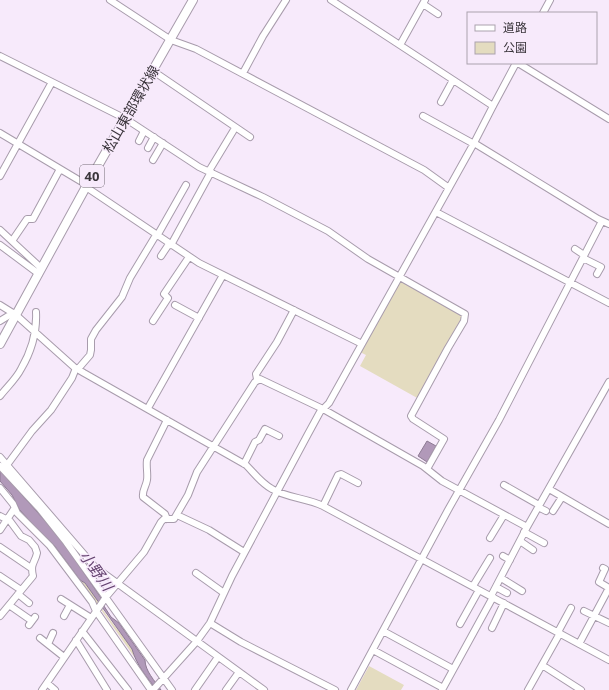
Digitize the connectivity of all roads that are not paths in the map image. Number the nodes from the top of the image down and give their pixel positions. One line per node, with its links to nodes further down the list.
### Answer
1 (110, 0): 11 (street)
2 (193, 0): 11 (main road, 松山東部環状線 / 40)
3 (286, 0): 17 (street)
4 (331, 0): 8 (street)
5 (345, 0): 8 (street)
6 (550, 0): 9 (street)
7 (424, 2): 10 (street); 12 (street)
8 (341, 6): 12 (street)
9 (544, 12)
10 (438, 14)
11 (171, 40): 16 (main road, 松山東部環状線 / 40); 17 (street)
12 (400, 45): 18 (street)
13 (0, 56): 19 (street)
14 (516, 64): 21 (street)
15 (519, 64): 24 (street)
16 (153, 71): 23 (main road, 松山東部環状線 / 40); 25 (street)
17 (243, 73): 41 (street)
18 (453, 80): 20 (street); 21 (street)
19 (52, 82): 23 (street); 33 (street)
20 (441, 102)
21 (493, 106): 32 (street)
22 (423, 116): 32 (street)
23 (126, 119): 26 (street); 39 (main road, 松山東部環状線 / 40)
24 (609, 119)
25 (235, 128): 29 (street); 37 (street)
26 (144, 131): 28 (street); 30 (street)
27 (0, 134): 33 (street)
28 (154, 137): 31 (street); 34 (street)
29 (250, 137)
30 (139, 141)
31 (162, 143): 35 (street); 37 (street)
32 (474, 143): 41 (street); 43 (street)
33 (18, 144): 36 (street); 38 (street)
34 (148, 148)
35 (153, 160)
36 (60, 169): 39 (street); 46 (street)
37 (210, 171): 47 (street); 56 (street)
38 (0, 176)
39 (87, 186): 45 (street); 53 (main road, 松山東部環状線 / 40)
40 (186, 186): 45 (street)
41 (449, 188): 42 (street)
42 (436, 212): 56 (street); 57 (street)
43 (607, 222): 51 (street)
44 (0, 230): 46 (street)
45 (157, 235): 47 (street); 70 (street)
46 (12, 241): 53 (street)
47 (170, 244): 50 (street); 52 (street)
48 (0, 246): 53 (street)
49 (575, 250): 51 (street)
50 (161, 256)
51 (584, 256): 54 (street); 57 (street)
52 (189, 257): 55 (street); 66 (street)
53 (40, 271): 63 (main road, 松山東部環状線 / 40)
54 (596, 274)
55 (223, 275): 61 (street); 64 (street)
56 (400, 277): 69 (street); 83 (street)
57 (570, 282): 58 (street); 89 (street)
58 (609, 303)
59 (0, 305): 63 (street)
60 (175, 306): 64 (street)
61 (294, 310): 69 (street); 71 (street)
62 (36, 312): 67 (street)
63 (14, 314): 65 (street); 67 (street); 68 (main road, 松山東部環状線 / 40)
64 (199, 318): 74 (street)
65 (0, 321)
66 (153, 321)
67 (35, 331): 70 (street); 73 (street)
68 (0, 344)
69 (362, 344): 75 (street)
70 (77, 368): 74 (street); 81 (street)
71 (257, 379): 75 (street); 78 (street)
72 (609, 382): 87 (street)
73 (0, 396)
74 (148, 408): 76 (street)
75 (323, 409): 83 (street); 88 (street)
76 (167, 420): 78 (street); 100 (street)
77 (279, 436): 80 (street)
78 (214, 446): 80 (street); 96 (street)
79 (0, 457): 81 (street)
80 (244, 464): 88 (street)
81 (7, 465): 119 (street)
82 (0, 466): 129 (street)
83 (427, 469): 89 (street)
84 (358, 483): 91 (street)
85 (504, 485): 92 (street)
86 (0, 488): 93 (street)
87 (548, 489): 90 (street); 92 (street)
88 (278, 491): 91 (street); 109 (street)
89 (460, 491): 97 (street); 112 (street)
90 (562, 496): 95 (street); 101 (street)
91 (323, 506): 112 (street)
92 (539, 506): 94 (street); 103 (street)
93 (14, 509): 99 (street); 137 (street)
94 (546, 510)
95 (553, 511)
96 (178, 515): 100 (street); 109 (street)
97 (504, 515): 103 (street); 104 (street)
98 (0, 516): 99 (street)
99 (7, 519): 102 (street); 114 (street)
100 (167, 519): 119 (street)
101 (609, 524)
102 (0, 530)
103 (526, 530): 105 (street); 106 (street)
104 (490, 538)
105 (520, 541): 108 (street); 113 (street)
106 (544, 543)
107 (0, 547): 114 (street)
108 (533, 550)
109 (244, 552): 126 (street)
110 (503, 556): 113 (street)
111 (490, 558): 120 (street)
112 (422, 559): 120 (street); 149 (street)
113 (510, 560): 118 (street)
114 (31, 568): 125 (street)
115 (603, 568): 122 (street)
116 (196, 573): 126 (street)
117 (0, 576): 125 (street)
118 (500, 578): 121 (street); 124 (street)
119 (117, 583): 129 (street); 154 (street)
120 (473, 586): 123 (street)
121 (496, 587): 127 (street); 128 (street)
122 (609, 588): 141 (street)
123 (479, 590): 128 (street); 146 (street)
124 (522, 591)
125 (19, 592): 131 (street); 135 (street)
126 (224, 593): 144 (street)
127 (507, 593)
128 (492, 597): 132 (street); 162 (street)
129 (105, 598): 137 (street); 164 (street)
130 (61, 599): 134 (street)
131 (29, 603)
132 (504, 603): 147 (street); 151 (street)
133 (0, 604): 135 (street)
134 (70, 605): 140 (street); 142 (street)
135 (7, 606): 139 (street); 143 (street)
136 (571, 608): 151 (street)
137 (97, 610): 142 (street); 172 (street)
138 (584, 611): 141 (street)
139 (0, 616)
140 (64, 616)
141 (594, 616): 145 (street); 156 (street)
142 (91, 618): 148 (street)
143 (32, 621)
144 (210, 623): 154 (street); 176 (street)
145 (609, 623)
146 (460, 624)
147 (492, 628)
148 (82, 631): 153 (street); 171 (street)
149 (383, 631): 157 (street); 162 (street)
150 (53, 633): 155 (street)
151 (559, 633): 156 (street); 161 (street)
152 (40, 638): 155 (street)
153 (76, 640): 158 (street); 170 (street)
154 (196, 641): 159 (street); 164 (street)
155 (48, 644): 158 (street)
156 (579, 644): 160 (street)
157 (372, 650): 167 (street); 177 (street)
158 (64, 657): 165 (street)
159 (218, 657): 163 (street); 174 (street)
160 (609, 660)
161 (542, 665): 178 (street); 179 (street)
162 (453, 669): 167 (street)
163 (239, 672): 166 (street); 175 (street)
164 (162, 680): 172 (street); 173 (street)
165 (47, 683): 168 (street); 169 (street)
166 (262, 689)
167 (443, 689)
168 (42, 690)
169 (55, 690)
170 (107, 690)
171 (128, 690)
172 (152, 690)
173 (172, 690)
174 (195, 690)
175 (226, 690)
176 (335, 690)
177 (351, 690)
178 (528, 690)
179 (581, 690)

